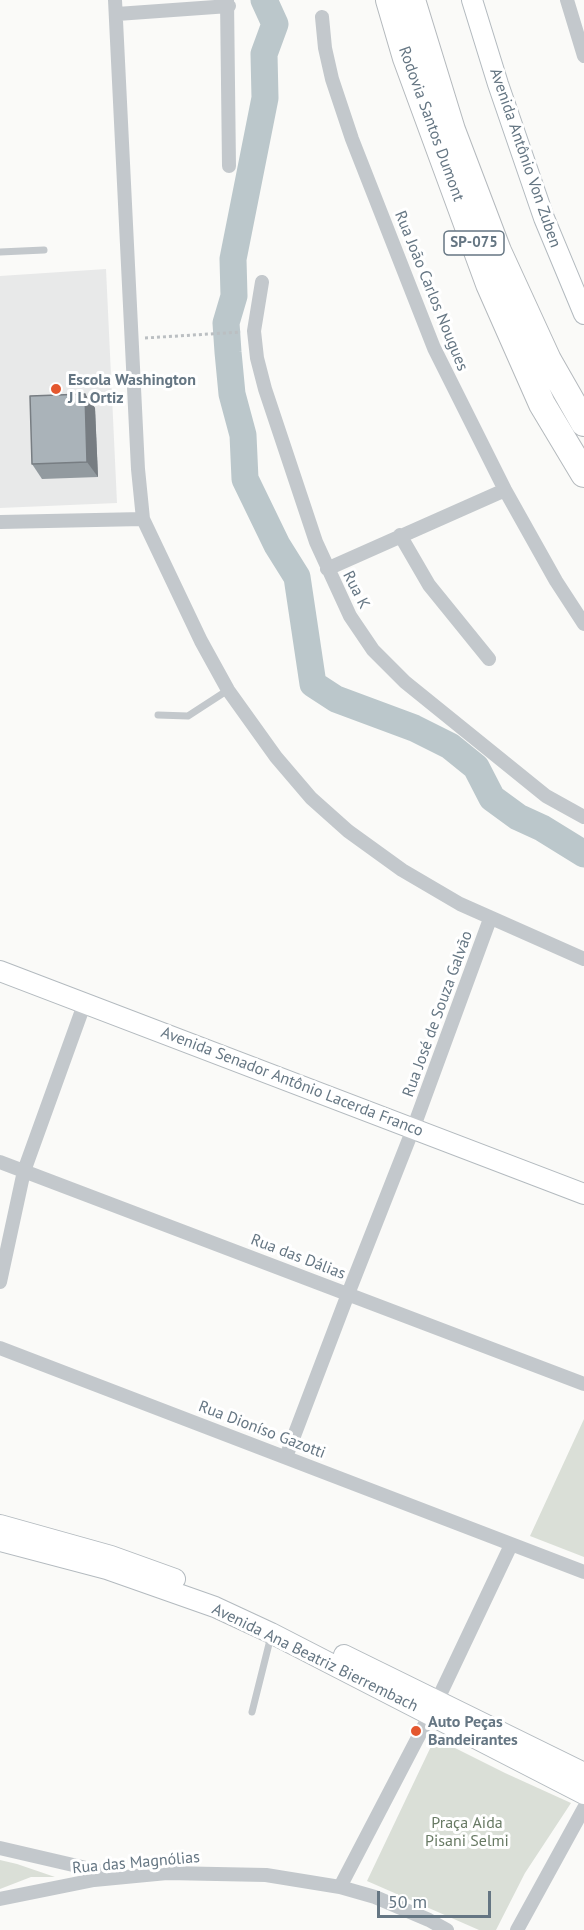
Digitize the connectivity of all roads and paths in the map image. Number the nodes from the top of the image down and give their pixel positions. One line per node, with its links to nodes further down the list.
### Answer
1 (389, 0): 17 (highway, Rodovia Santos Dumont / SP-075)
2 (412, 0): 16 (highway, Rodovia Santos Dumont / SP-075)
3 (472, 0): 13 (street, Avenida Antônio Von Zuben)
4 (567, 0): 8 (street)
5 (228, 3): 6 (street); 9 (street)
6 (116, 7): 15 (street)
7 (322, 17): 18 (street, Rua João Carlos Nougues)
8 (584, 56)
9 (229, 166)
10 (44, 250): 11 (lane)
11 (0, 252)
12 (262, 282): 22 (street, Rua K)
13 (584, 314)
14 (233, 333): 15 (path)
15 (132, 339): 19 (street)
16 (584, 423)
17 (584, 474)
18 (505, 490): 21 (street); 23 (street, Rua João Carlos Nougues)
19 (143, 519): 20 (street); 25 (street)
20 (0, 522)
21 (400, 535): 22 (street); 24 (street)
22 (327, 570): 27 (street, Rua K)
23 (584, 624)
24 (489, 659)
25 (228, 690): 26 (lane); 28 (street)
26 (158, 716)
27 (584, 817)
28 (490, 919): 29 (street); 32 (street, Rua José de Souza Galvão)
29 (584, 959)
30 (0, 971): 31 (street, Avenida Senador Antônio Lacerda Franco)
31 (85, 1002): 32 (street, Avenida Senador Antônio Lacerda Franco); 34 (street)
32 (413, 1129): 35 (street, Avenida Senador Antônio Lacerda Franco); 37 (street, Rua José de Souza Galvão)
33 (0, 1162): 34 (street, Rua das Dálias)
34 (24, 1171): 36 (street); 37 (street, Rua das Dálias)
35 (584, 1194)
36 (0, 1282)
37 (348, 1294): 39 (street, Rua das Dálias); 40 (street, Rua José de Souza Galvão)
38 (0, 1348): 40 (street, Rua Dioníso Gazotti)
39 (584, 1384)
40 (286, 1457): 43 (street, Rua Dioníso Gazotti)
41 (0, 1525): 46 (street, Avenida Ana Beatriz Bierrembach)
42 (0, 1541): 45 (street, Avenida Ana Beatriz Bierrembach)
43 (511, 1545): 44 (street, Rua Dioníso Gazotti); 46 (street)
44 (584, 1572)
45 (271, 1633): 46 (street, Avenida Ana Beatriz Bierrembach); 47 (lane)
46 (433, 1707): 48 (street, Avenida Ana Beatriz Bierrembach); 49 (street, Avenida Ana Beatriz Bierrembach); 53 (street)
47 (252, 1712)
48 (584, 1773)
49 (584, 1794)
50 (584, 1808): 56 (street)
51 (0, 1848): 52 (street)
52 (124, 1877): 53 (street, Rua das Magnólias); 54 (street, Rua das Magnólias)
53 (340, 1887): 55 (street, Rua das Magnólias)
54 (0, 1899)
55 (447, 1930)
56 (517, 1930)

